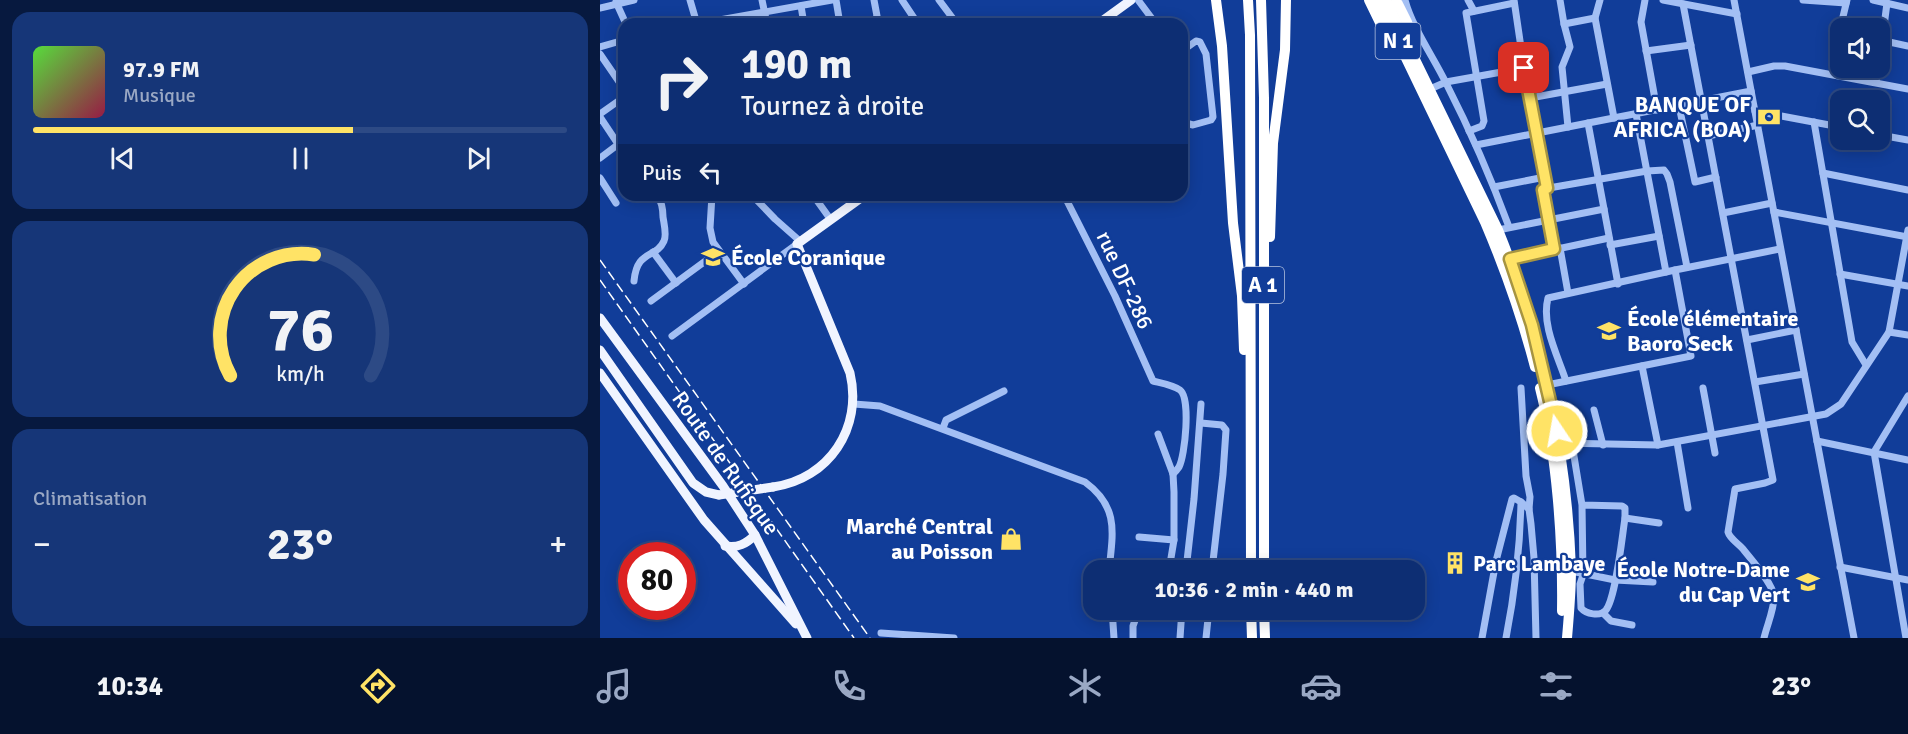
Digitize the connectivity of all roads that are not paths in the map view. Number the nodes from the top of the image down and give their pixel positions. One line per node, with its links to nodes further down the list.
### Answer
1 (634, 0): 30 (street)
2 (690, 0): 42 (street)
3 (762, 0): 39 (street)
4 (834, 0): 34 (street); 46 (street)
5 (874, 0): 47 (street)
6 (902, 0): 48 (street)
7 (939, 0): 49 (street)
8 (1131, 0): 50 (main road)
9 (1138, 0): 51 (street)
10 (1216, 0): 156 (highway)
11 (1248, 0): 156 (highway, A 1)
12 (1261, 0): 132 (highway, A 1)
13 (1286, 0): 132 (highway)
14 (1369, 0): 71 (highway)
15 (1378, 0): 71 (highway, N 1)
16 (1386, 0): 71 (highway, N 1)
17 (1396, 0): 71 (highway)
18 (1405, 0): 69 (street)
19 (1468, 0): 38 (street)
20 (1560, 0): 55 (street)
21 (1600, 0): 52 (street)
22 (1645, 0): 62 (street)
23 (1663, 0): 28 (street)
24 (1711, 0): 37 (street)
25 (1734, 0): 40 (street)
26 (1803, 0): 29 (street)
27 (1873, 0): 32 (street)
28 (1675, 1): 33 (street)
29 (1847, 1): 53 (street)
30 (616, 2): 35 (street); 41 (street)
31 (1514, 2): 38 (street); 64 (street)
32 (1887, 3): 36 (street); 54 (street)
33 (1683, 4): 37 (street); 58 (street)
34 (801, 6): 39 (street); 45 (street)
35 (600, 8)
36 (1908, 8)
37 (1710, 9): 40 (street)
38 (1474, 11): 66 (street)
39 (765, 12): 43 (street); 44 (street)
40 (1737, 14): 65 (street)
41 (623, 18)
42 (695, 18)
43 (731, 18)
44 (766, 18)
45 (803, 18)
46 (838, 18)
47 (876, 18)
48 (914, 18)
49 (952, 18)
50 (1106, 18)
51 (1152, 18)
52 (1594, 18): 55 (street); 72 (street)
53 (1843, 18)
54 (1885, 18)
55 (1564, 24): 75 (street)
56 (618, 42): 60 (street)
57 (1890, 42): 59 (street)
58 (1691, 45): 62 (street); 77 (street)
59 (1908, 46)
60 (600, 47)
61 (1188, 47): 87 (street)
62 (1646, 51): 80 (street)
63 (600, 54): 68 (street)
64 (1524, 68): 66 (street); 76 (street)
65 (1748, 72): 70 (street); 74 (street)
66 (1477, 76): 69 (street); 91 (street)
67 (1877, 78): 70 (street)
68 (618, 80)
69 (1446, 82): 71 (street); 91 (street)
70 (1876, 82): 73 (street)
71 (1425, 84): 123 (highway); 230 (highway)
72 (1607, 84): 75 (street); 84 (street)
73 (1908, 89)
74 (1752, 91): 77 (street); 81 (street)
75 (1563, 92): 76 (street); 90 (street)
76 (1530, 98): 92 (street)
77 (1702, 101): 79 (street); 93 (street)
78 (618, 102): 83 (street)
79 (1679, 106): 80 (street); 103 (street)
80 (1657, 110): 82 (street)
81 (1755, 111): 85 (street); 88 (street)
82 (1636, 114): 84 (street); 100 (street)
83 (600, 116): 95 (street)
84 (1614, 118): 86 (street)
85 (1814, 122): 89 (street); 101 (street)
86 (1588, 123): 90 (street); 105 (street)
87 (1188, 124)
88 (1758, 125): 93 (street); 116 (street)
89 (1830, 125)
90 (1568, 127): 92 (street)
91 (1469, 131): 98 (street)
92 (1537, 133): 98 (street); 102 (street)
93 (1708, 136): 103 (street)
94 (1890, 137): 96 (street)
95 (618, 138)
96 (1908, 140)
97 (618, 144): 99 (street)
98 (1476, 145): 106 (street)
99 (600, 158)
100 (1647, 171): 105 (street); 125 (street); 135 (street)
101 (1823, 173): 108 (street); 122 (street)
102 (1545, 177): 106 (street); 107 (street)
103 (1716, 177): 119 (street)
104 (600, 178): 115 (street)
105 (1599, 180): 107 (street); 117 (street)
106 (1494, 187): 123 (street)
107 (1547, 188): 121 (street)
108 (1908, 190)
109 (661, 201): 131 (street)
110 (712, 201): 130 (street)
111 (758, 201): 127 (street)
112 (817, 201): 120 (street)
113 (857, 201): 120 (main road)
114 (1067, 201): 184 (street, rue DF-286)
115 (616, 203)
116 (1772, 203): 118 (street); 119 (street)
117 (1604, 209): 121 (street); 126 (street)
118 (1774, 212): 122 (street); 129 (street)
119 (1723, 213): 133 (street)
120 (831, 220): 127 (main road)
121 (1548, 220): 123 (street); 128 (street)
122 (1831, 222): 124 (street); 138 (street)
123 (1504, 229): 134 (highway)
124 (1908, 235): 143 (street)
125 (1659, 236): 126 (street); 137 (street)
126 (1610, 242): 128 (street); 142 (street)
127 (799, 243): 141 (street); 166 (main road)
128 (1557, 248): 134 (street); 145 (street)
129 (1780, 249): 133 (street); 148 (street)
130 (719, 251): 140 (street); 141 (street)
131 (652, 252): 139 (street); 140 (street)
132 (1263, 257): 200 (highway, A 1)
133 (1731, 258): 135 (street); 152 (street)
134 (1510, 259): 161 (highway)
135 (1688, 267): 136 (street)
136 (1675, 270): 137 (street); 155 (street)
137 (1665, 272): 142 (street)
138 (1840, 274): 143 (street); 154 (street)
139 (634, 281)
140 (676, 283): 146 (street)
141 (744, 284): 151 (street)
142 (1618, 284): 145 (street)
143 (1898, 284): 144 (street); 149 (street)
144 (1908, 286)
145 (1568, 293): 159 (street)
146 (651, 301)
147 (600, 318): 191 (main road, Route de Rufisque)
148 (1796, 330): 152 (street); 158 (street)
149 (1889, 332): 150 (street); 154 (street)
150 (1908, 335)
151 (672, 336)
152 (1747, 340): 160 (street)
153 (600, 350): 166 (main road, bridge)
154 (1866, 365): 169 (street)
155 (1642, 366): 159 (street); 180 (street)
156 (1250, 370): 199 (highway, A 1)
157 (600, 373): 194 (main road, Route de Rufisque)
158 (1804, 374): 160 (street); 169 (street)
159 (1566, 381): 161 (street)
160 (1755, 382): 171 (street)
161 (1547, 385): 177 (highway)
162 (1521, 388): 188 (street)
163 (1703, 388): 174 (street)
164 (1004, 391): 172 (street)
165 (1908, 396): 181 (street)
166 (854, 404): 172 (street)
167 (1202, 404): 170 (street)
168 (1594, 410): 179 (street)
169 (1812, 417): 171 (street); 175 (street)
170 (1201, 423): 197 (street); 198 (street)
171 (1763, 427): 174 (street); 232 (street)
172 (943, 428): 195 (street)
173 (1158, 434): 184 (street)
174 (1712, 435): 176 (street); 182 (street)
175 (1817, 441): 181 (street); 201 (street)
176 (1677, 442): 180 (street); 187 (street)
177 (1559, 443): 178 (street); 202 (highway)
178 (1572, 444): 179 (street); 186 (street)
179 (1603, 445): 180 (street)
180 (1658, 446)
181 (1874, 452): 183 (street); 204 (street)
182 (1715, 453)
183 (1908, 460)
184 (1173, 474): 193 (street)
185 (1521, 502): 188 (street); 227 (street); 228 (street)
186 (1582, 505): 189 (street); 203 (street)
187 (1688, 508)
188 (1529, 509): 229 (street)
189 (1625, 518): 190 (street); 205 (street)
190 (1659, 523)
191 (755, 536): 194 (main road); 219 (main road, Route de Rufisque)
192 (1139, 537): 193 (street)
193 (1174, 540): 196 (street)
194 (725, 546): 219 (main road, Route de Rufisque)
195 (1110, 560)
196 (1171, 560)
197 (1187, 560)
198 (1213, 560)
199 (1251, 560)
200 (1264, 560)
201 (1840, 567): 204 (street); 233 (street)
202 (1571, 572): 203 (street); 231 (highway)
203 (1583, 575): 205 (street); 208 (street)
204 (1895, 578): 206 (street); 218 (street)
205 (1615, 580): 207 (street); 208 (street)
206 (1908, 580)
207 (1653, 582)
208 (1603, 613): 216 (street)
209 (1113, 620): 221 (street)
210 (1135, 620): 222 (street)
211 (1181, 620): 223 (street)
212 (1208, 620): 224 (street)
213 (1251, 620): 225 (highway)
214 (1264, 620): 226 (highway)
215 (1908, 623): 218 (street)
216 (1632, 625)
217 (881, 633): 220 (street)
218 (1905, 637)
219 (807, 638)
220 (954, 638)
221 (1114, 638)
222 (1133, 638)
223 (1180, 638)
224 (1206, 638)
225 (1252, 638)
226 (1265, 638)
227 (1482, 638)
228 (1506, 638)
229 (1536, 638)
230 (1561, 638)
231 (1568, 638)
232 (1764, 638)
233 (1854, 638)

